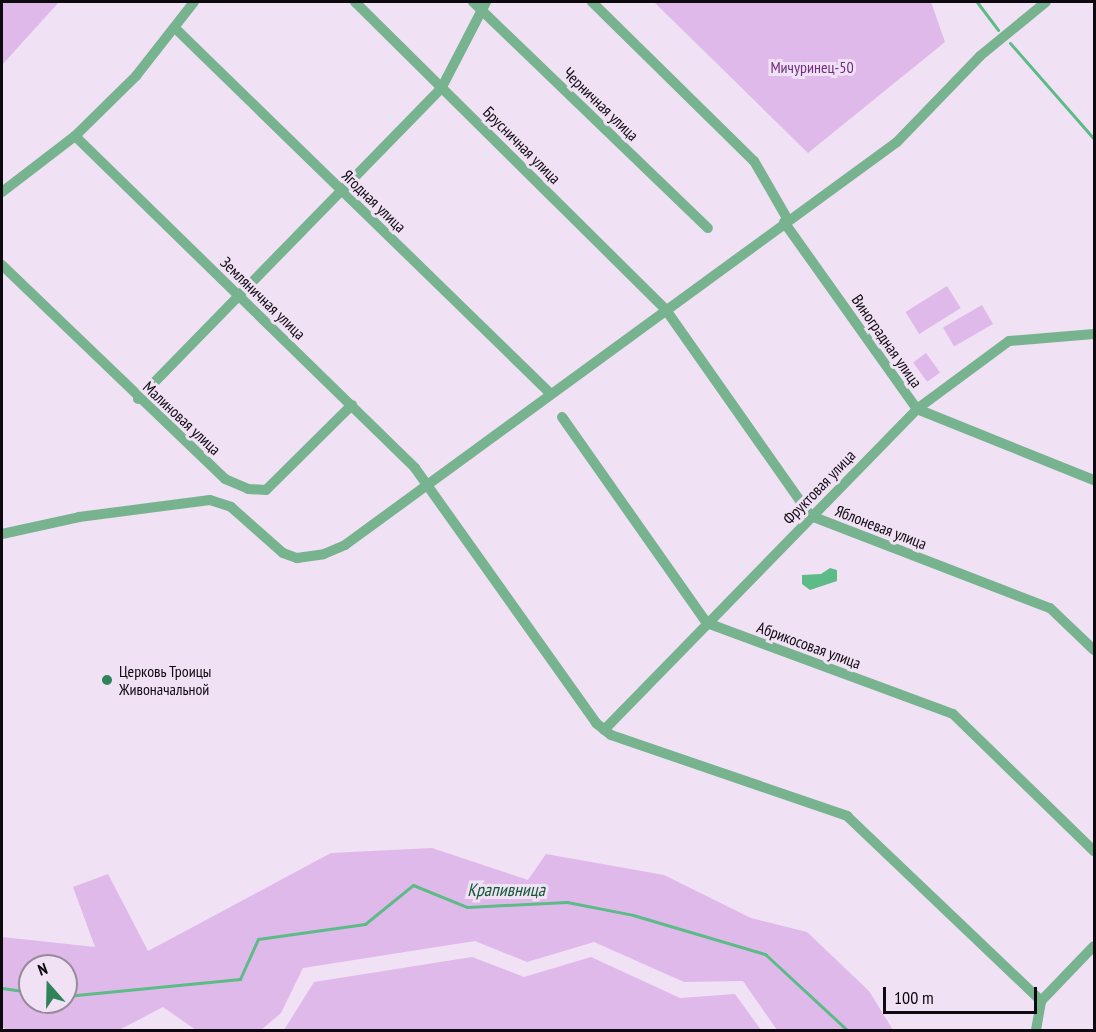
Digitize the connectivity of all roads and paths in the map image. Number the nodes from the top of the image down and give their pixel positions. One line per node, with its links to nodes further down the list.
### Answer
1 (194, 2): 7 (street)
2 (355, 2): 8 (street, Брусничная улица)
3 (472, 2): 6 (street, Черничная улица)
4 (592, 2): 12 (street)
5 (1046, 2): 12 (street)
6 (484, 6): 8 (street); 13 (street, Черничная улица)
7 (176, 29): 9 (street); 10 (street, Ягодная улица)
8 (442, 87): 10 (street); 16 (street, Брусничная улица)
9 (75, 136): 11 (street); 15 (street, Земляничная улица)
10 (342, 190): 15 (street); 18 (street, Ягодная улица)
11 (2, 192)
12 (786, 221): 16 (street); 21 (street, Виноградная улица)
13 (708, 228)
14 (2, 265): 19 (street, Малиновая улица)
15 (239, 296): 19 (street); 20 (street, Земляничная улица)
16 (666, 310): 18 (street); 25 (street, Яблоневая улица)
17 (1095, 334): 21 (street, Фруктовая улица)
18 (551, 394): 24 (street)
19 (138, 399): 20 (street, Малиновая улица)
20 (352, 405): 24 (street, Земляничная улица)
21 (917, 409): 23 (street, Виноградная улица); 25 (street, Фруктовая улица)
22 (562, 417): 27 (street)
23 (1095, 480)
24 (427, 485): 26 (street); 29 (street)
25 (812, 516): 27 (street, Фруктовая улица); 28 (street, Яблоневая улица)
26 (2, 534)
27 (707, 623): 29 (street, Фруктовая улица); 30 (street, Абрикосовая улица)
28 (1095, 650)
29 (604, 730): 32 (street)
30 (1095, 851)
31 (1095, 946): 32 (street)
32 (1041, 1001): 33 (street)
33 (1036, 1030)

